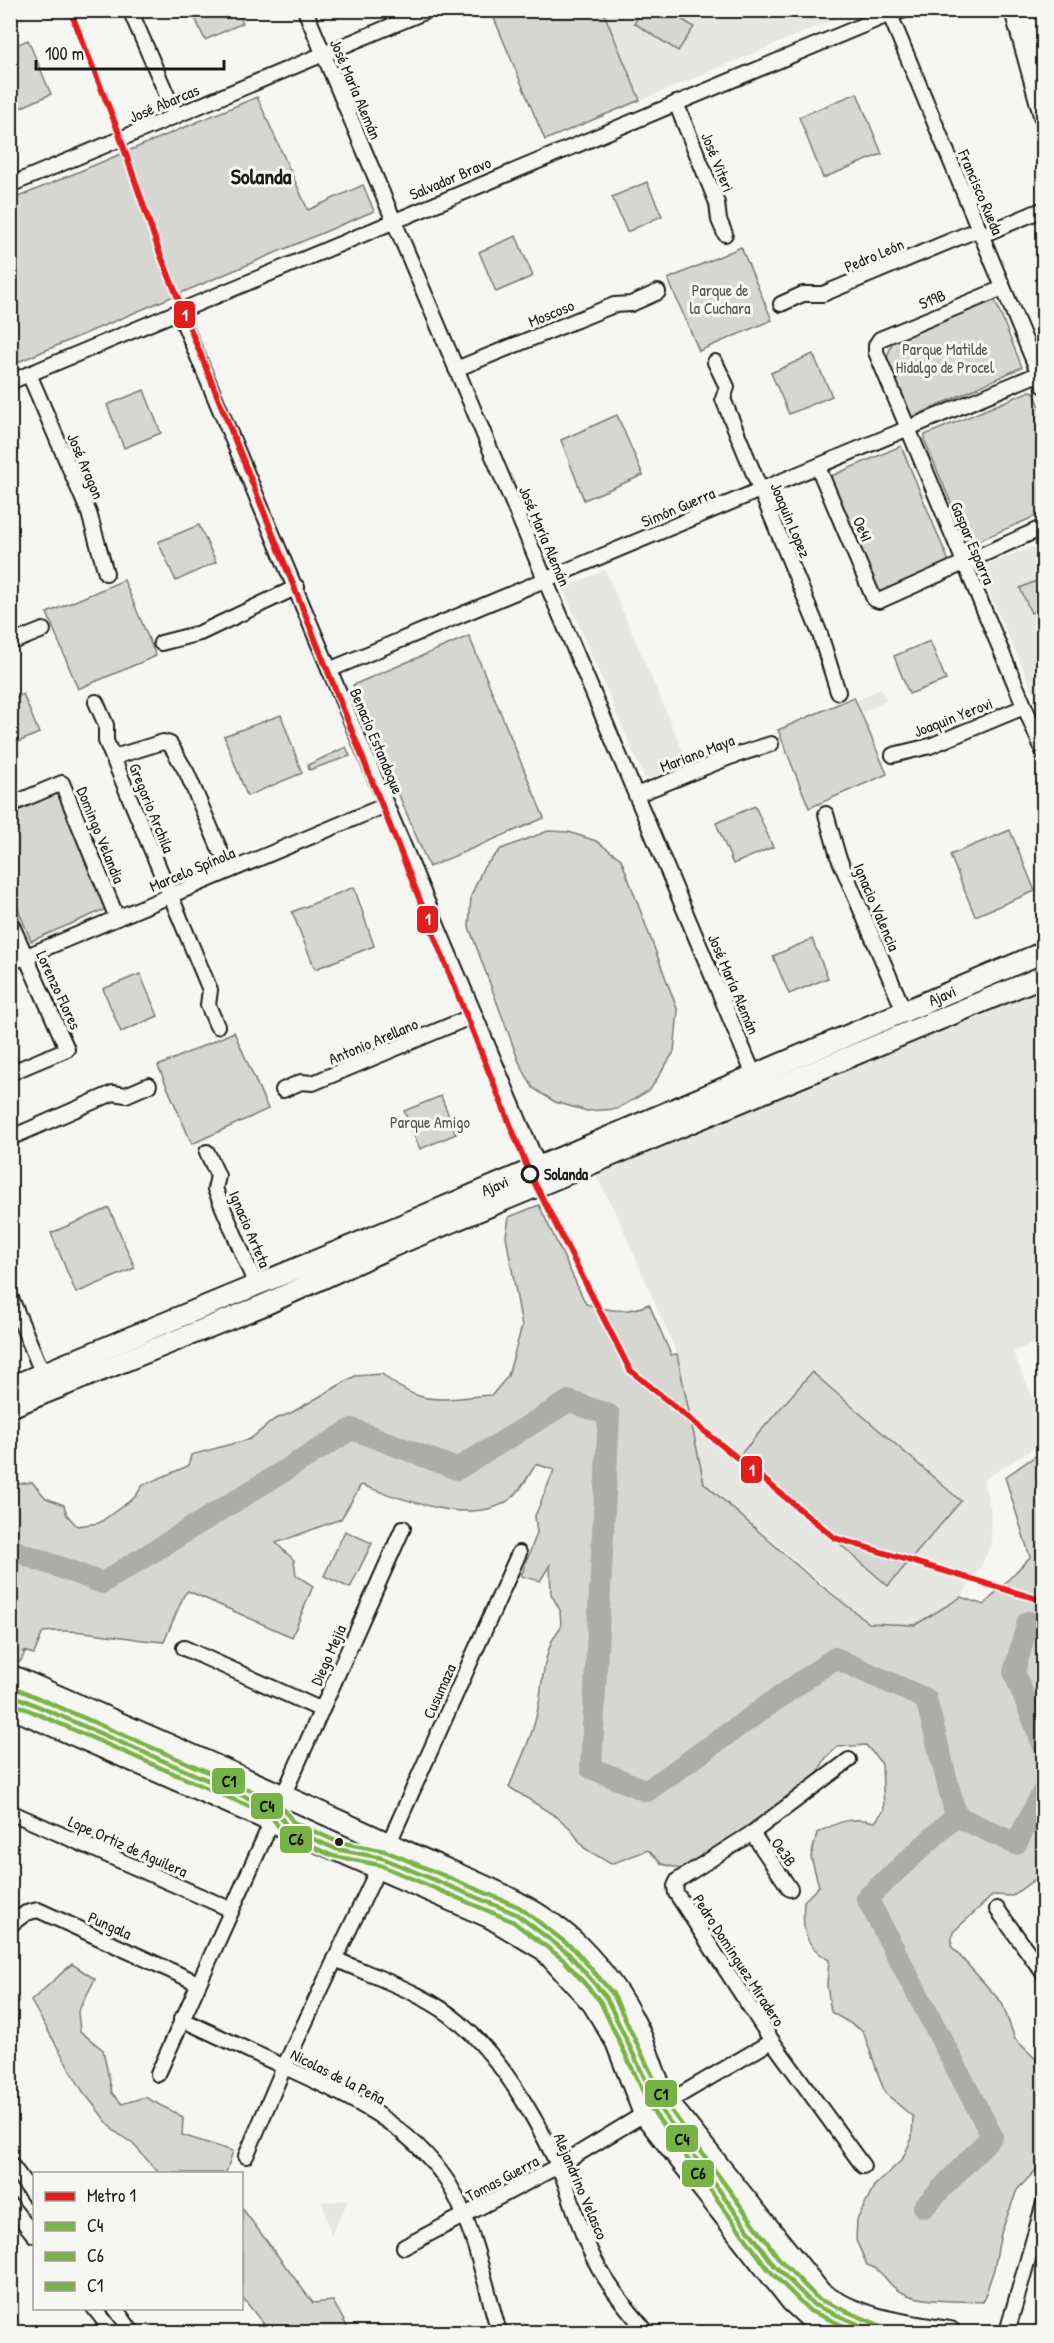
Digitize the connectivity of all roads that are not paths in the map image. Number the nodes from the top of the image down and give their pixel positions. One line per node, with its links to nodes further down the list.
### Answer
1 (130, 10): 12 (street)
2 (305, 10): 9 (street, José María Alemán)
3 (429, 10): 9 (street, José Abarcas)
4 (905, 10): 7 (street, Salvador Bravo)
5 (1015, 10): 11 (street)
6 (1032, 10): 8 (street)
7 (889, 12): 10 (street, Salvador Bravo); 16 (street, Francisco Rueda)
8 (1044, 51)
9 (324, 55): 12 (street, José Abarcas); 15 (street, José María Alemán)
10 (676, 103): 15 (street, Salvador Bravo); 17 (street, José Viteri)
11 (1044, 115)
12 (177, 116): 13 (street, José Abarcas)
13 (10, 185)
14 (1044, 209): 16 (street, Pedro León)
15 (393, 220): 21 (street, Salvador Bravo); 24 (street, José María Alemán)
16 (980, 232): 18 (street, Francisco Rueda); 20 (street, Pedro León)
17 (725, 234)
18 (1003, 288): 22 (street, S19B); 26 (street, Francisco Rueda)
19 (658, 292): 24 (street, Moscoso)
20 (781, 304)
21 (179, 312): 25 (street, Salvador Bravo); 35 (street, Benacio Estandoque)
22 (876, 345): 28 (street, Gaspar Esparra)
23 (715, 362): 30 (street, Joaquin Lopez)
24 (456, 369): 34 (street, José María Alemán)
25 (29, 374): 27 (street, Salvador Bravo); 33 (street, José Aragon)
26 (1041, 380): 28 (street, Simón Guerra)
27 (10, 382)
28 (907, 429): 29 (street, Simón Guerra); 32 (street, Gaspar Esparra)
29 (818, 467): 30 (street, Simón Guerra); 32 (street, Oe4I)
30 (761, 490): 34 (street, Simón Guerra); 40 (street, Joaquin Lopez)
31 (1044, 527): 32 (street)
32 (963, 563): 42 (street, Gaspar Esparra)
33 (106, 573)
34 (546, 580): 39 (street, Simón Guerra); 47 (street, José María Alemán)
35 (297, 587): 38 (street); 39 (street, Benacio Estandoque)
36 (43, 630): 37 (street)
37 (10, 639)
38 (161, 642)
39 (329, 670): 49 (street, Benacio Estandoque)
40 (838, 692)
41 (96, 702): 46 (street, Gregorio Archila)
42 (1024, 707): 44 (street, Gaspar Esparra); 45 (street, Joaquin Yerovi)
43 (771, 744): 47 (street, Mariano Maya)
44 (1044, 753)
45 (893, 755)
46 (114, 757): 51 (street); 52 (street, Gregorio Archila)
47 (636, 795): 63 (street, José María Alemán)
48 (10, 805): 53 (street, Domingo Velandia)
49 (386, 805): 51 (street, Marcelo Spínola); 60 (street, Benacio Estandoque)
50 (826, 814): 59 (street, Ignacio Valencia)
51 (229, 871): 52 (street, Marcelo Spínola)
52 (170, 896): 53 (street, Marcelo Spínola); 61 (street, Gregorio Archila)
53 (117, 918): 56 (street, Marcelo Spínola)
54 (10, 921): 56 (street, Lorenzo Flores)
55 (1044, 952): 59 (street, Ajavi)
56 (25, 956): 57 (street, Marcelo Spínola); 62 (street, Lorenzo Flores)
57 (10, 963)
58 (1044, 976): 68 (street, Ajavi)
59 (904, 1011): 63 (street, Ajavi)
60 (475, 1015): 65 (street, Antonio Arellano); 68 (street, Benacio Estandoque)
61 (218, 1026)
62 (10, 1073)
63 (754, 1075): 68 (street, Ajavi)
64 (149, 1085): 66 (street)
65 (283, 1090)
66 (10, 1138)
67 (207, 1152): 69 (street, Ignacio Arteta)
68 (542, 1174): 69 (street, Ajavi); 73 (street, Ajavi)
69 (256, 1285): 71 (street, Ajavi)
70 (10, 1296): 71 (street)
71 (42, 1372): 72 (street, Ajavi)
72 (10, 1387)
73 (10, 1407)
74 (403, 1528): 79 (street, Diego Mejia)
75 (519, 1553): 85 (street, Cusumaza)
76 (184, 1648): 79 (street)
77 (10, 1675): 81 (street)
78 (10, 1707): 83 (street)
79 (322, 1710): 81 (street, Diego Mejia)
80 (849, 1760): 84 (street, Pedro Dominguez Miradero)
81 (283, 1796): 85 (street)
82 (10, 1812): 89 (street, Lope Ortiz de Aguilera)
83 (271, 1823): 86 (street); 89 (street)
84 (752, 1833): 87 (street, Oe3B); 95 (street, Pedro Dominguez Miradero)
85 (389, 1844): 98 (street)
86 (378, 1869): 91 (street); 99 (street)
87 (790, 1889)
88 (997, 1909): 92 (street)
89 (232, 1910): 93 (street)
90 (10, 1925): 93 (street, Pungala)
91 (334, 1959): 96 (street); 102 (street, Alejandrino Velasco)
92 (1044, 1974)
93 (198, 1983): 94 (street)
94 (181, 2019): 96 (street, Nicolas de la Peña); 97 (street)
95 (772, 2041): 98 (street); 103 (street, Pedro Dominguez Miradero)
96 (284, 2067): 100 (street); 107 (street, Nicolas de la Peña)
97 (158, 2074)
98 (668, 2102): 117 (street)
99 (644, 2114): 102 (street, Tomas Guerra); 116 (street)
100 (246, 2156)
101 (10, 2163): 104 (street)
102 (558, 2166): 107 (street, Tomas Guerra); 115 (street, Alejandrino Velasco)
103 (862, 2166)
104 (33, 2195)
105 (1044, 2203): 118 (street)
106 (10, 2205): 108 (street)
107 (464, 2217): 109 (street, Tomas Guerra); 114 (street, Nicolas de la Peña)
108 (33, 2234)
109 (404, 2247)
110 (96, 2310): 112 (street)
111 (116, 2310): 113 (street)
112 (113, 2332)
113 (132, 2332)
114 (499, 2332)
115 (647, 2332)
116 (830, 2332)
117 (950, 2332)
118 (1007, 2332)

